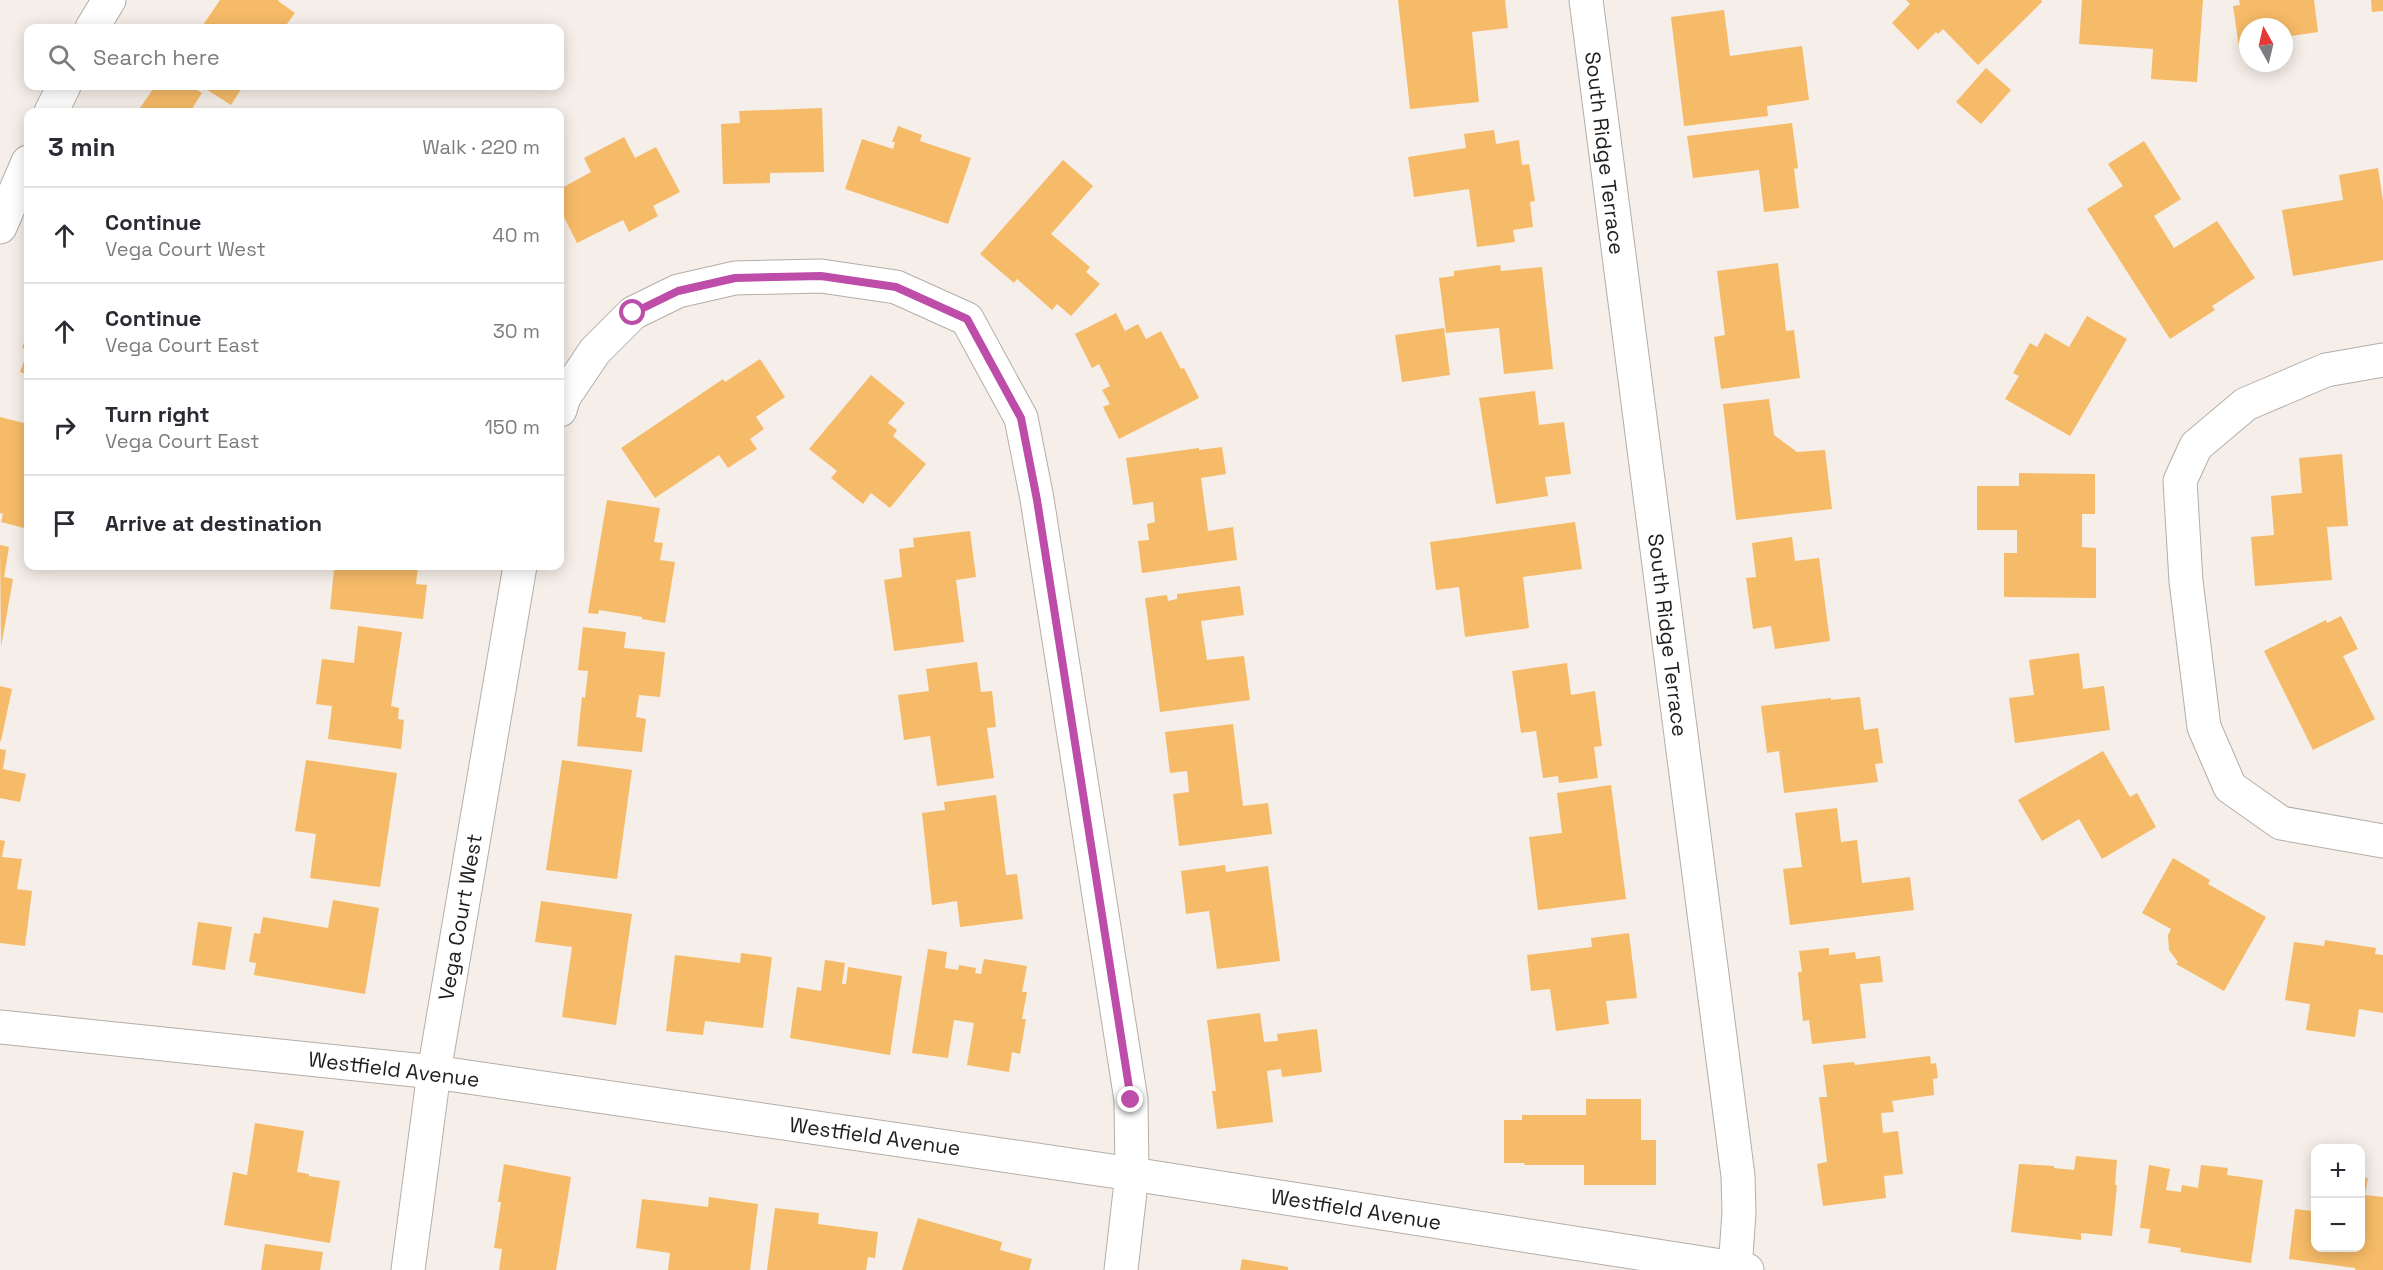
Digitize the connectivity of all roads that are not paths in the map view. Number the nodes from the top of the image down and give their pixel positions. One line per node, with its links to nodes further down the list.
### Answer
1 (109, 0): 3 (street)
2 (1586, 0): 17 (street, South Ridge Terrace)
3 (94, 24)
4 (62, 90): 5 (street)
5 (53, 108)
6 (24, 171): 7 (street)
7 (0, 227)
8 (2383, 360): 11 (street)
9 (564, 398): 14 (street)
10 (519, 570): 13 (street, Vega Court West)
11 (2383, 841)
12 (0, 1027): 13 (street, Westfield Avenue)
13 (434, 1072): 14 (street, Westfield Avenue); 15 (street, Vega Court West)
14 (1132, 1174): 16 (street); 17 (street, Westfield Avenue)
15 (408, 1270)
16 (1121, 1270)
17 (1739, 1270)

